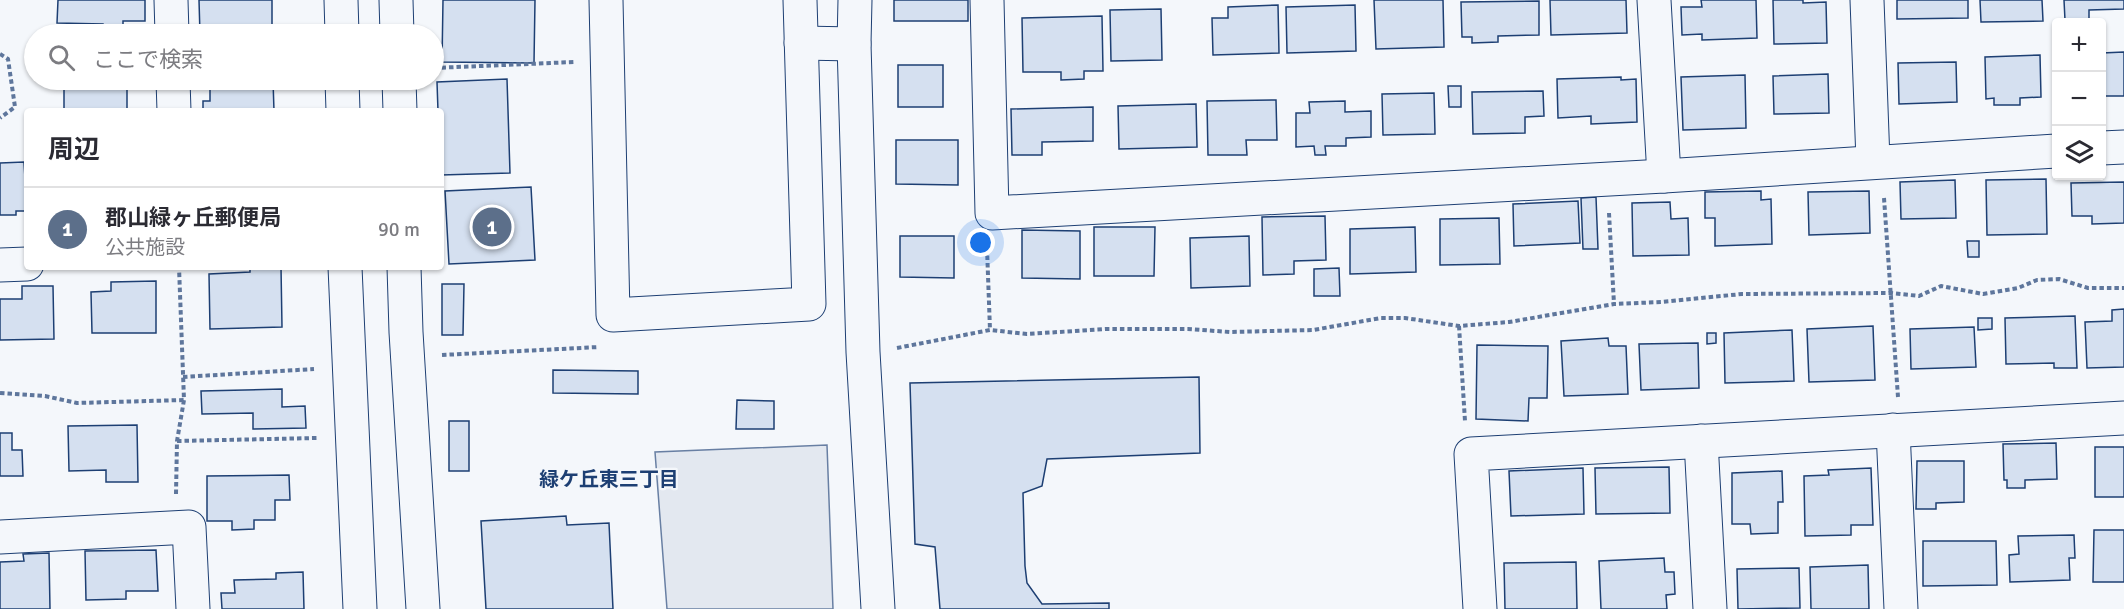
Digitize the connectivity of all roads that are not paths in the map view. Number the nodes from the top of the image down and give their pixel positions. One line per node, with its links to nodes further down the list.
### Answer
1 (171, 0): 10 (street)
2 (341, 0): 11 (street)
3 (396, 0): 12 (street)
4 (606, 0): 13 (street)
5 (800, 0): 13 (street)
6 (855, 0): 14 (street)
7 (987, 0): 25 (street)
8 (1654, 0): 25 (street)
9 (1867, 0): 24 (street)
10 (172, 24)
11 (342, 24)
12 (397, 24)
13 (801, 43): 14 (street)
14 (854, 44): 37 (street)
15 (173, 90): 18 (street)
16 (342, 90): 19 (street)
17 (399, 90): 20 (street)
18 (174, 108)
19 (343, 108)
20 (400, 108)
21 (2124, 147): 22 (street)
22 (2106, 148)
23 (2052, 151): 24 (street)
24 (1877, 161): 25 (street)
25 (1664, 176)
26 (24, 264): 27 (street)
27 (0, 265)
28 (345, 270): 35 (street)
29 (404, 270): 36 (street)
30 (2124, 418): 31 (street)
31 (1897, 430): 32 (street); 40 (street)
32 (1701, 441): 38 (street); 39 (street)
33 (0, 537): 34 (street)
34 (192, 609)
35 (360, 609)
36 (423, 609)
37 (878, 609)
38 (1480, 609)
39 (1710, 609)
40 (1902, 609)

